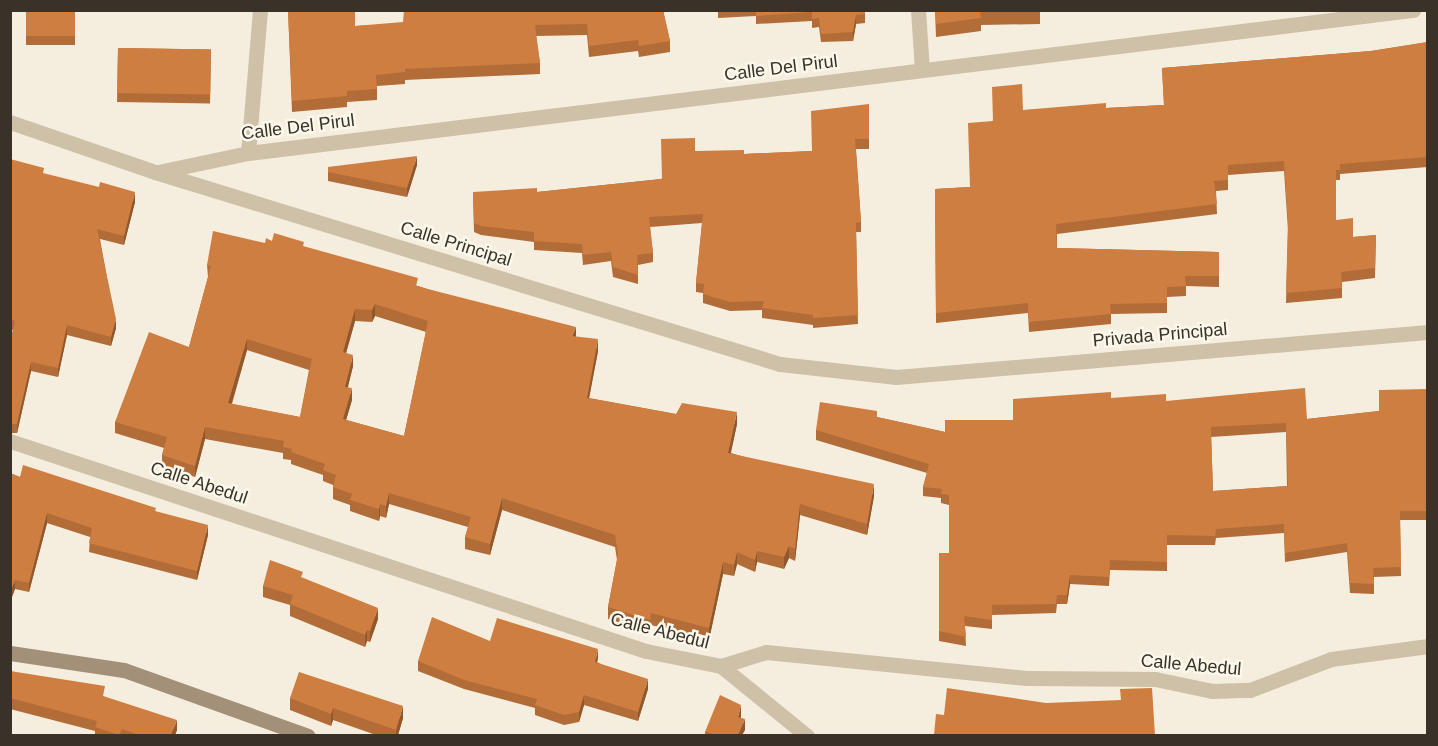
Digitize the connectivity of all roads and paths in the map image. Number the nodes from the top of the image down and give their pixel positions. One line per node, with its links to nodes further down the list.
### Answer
1 (260, 10): 6 (street)
2 (918, 10): 4 (street)
3 (1413, 10): 4 (street, Calle Del Pirul)
4 (922, 70): 6 (street, Calle Del Pirul)
5 (10, 122): 7 (street, Calle Principal)
6 (248, 153): 7 (street, Calle Del Pirul)
7 (155, 172): 9 (street, Calle Principal)
8 (1428, 332): 9 (street, Privada Principal)
9 (896, 377)
10 (10, 441): 13 (street, Calle Abedul)
11 (1428, 646): 13 (street, Calle Abedul)
12 (10, 653): 14 (street)
13 (721, 666): 15 (street)
14 (308, 735)
15 (807, 735)

